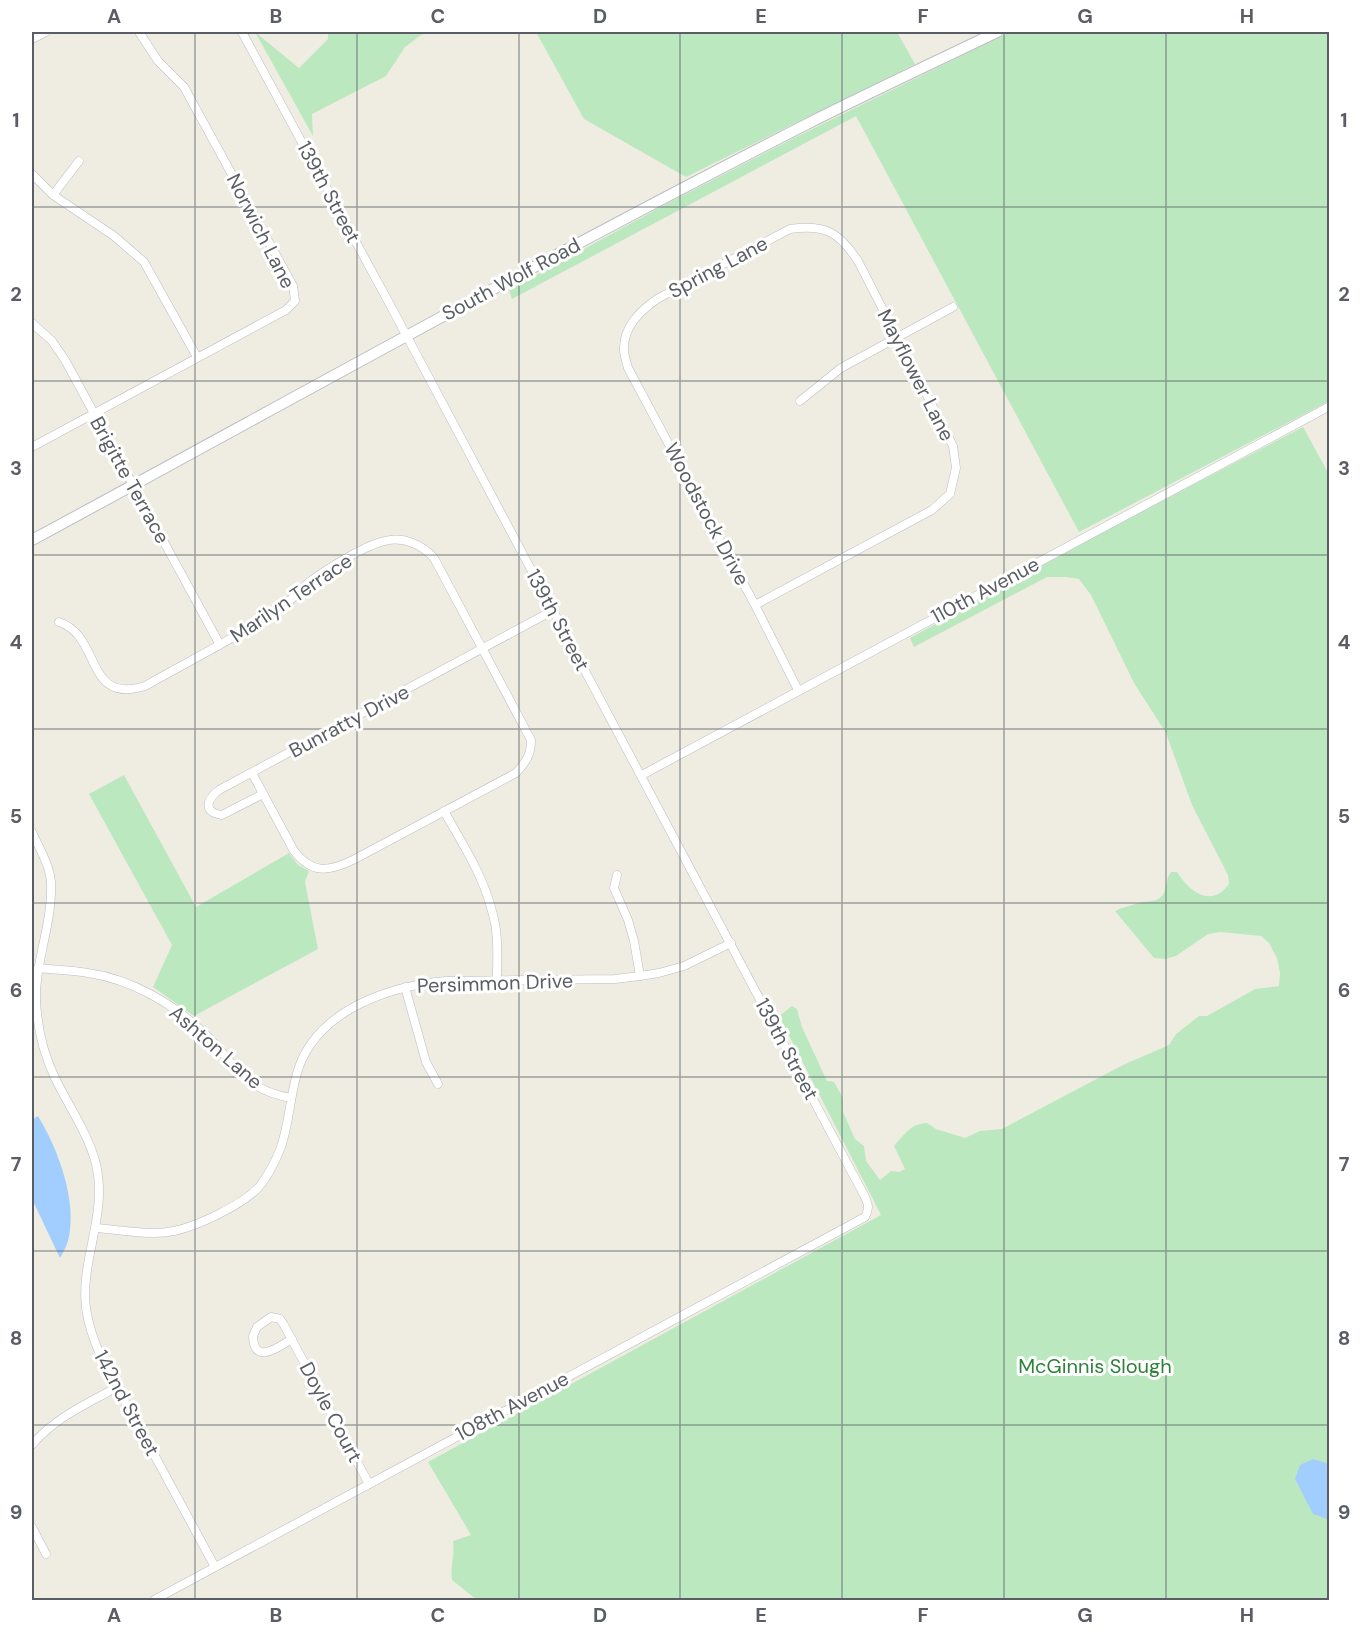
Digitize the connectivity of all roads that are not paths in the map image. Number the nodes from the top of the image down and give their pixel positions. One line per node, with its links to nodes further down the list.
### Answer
1 (46, 32): 5 (street)
2 (139, 32): 15 (street, Norwich Lane)
3 (242, 32): 12 (street, 139th Street)
4 (997, 32): 12 (main road, South Wolf Road)
5 (32, 39)
6 (79, 160): 8 (street)
7 (32, 174): 8 (street)
8 (53, 195): 15 (street)
9 (826, 229): 13 (street, Spring Lane); 14 (street, Mayflower Lane)
10 (953, 307): 14 (street)
11 (32, 323): 18 (street, Brigitte Terrace)
12 (406, 335): 20 (main road, South Wolf Road); 23 (street, 139th Street)
13 (626, 336): 22 (street, Woodstock Drive)
14 (896, 338): 16 (street); 22 (street, Mayflower Lane)
15 (197, 357): 18 (street, Norwich Lane)
16 (800, 401)
17 (1329, 406): 27 (street, 110th Avenue)
18 (94, 414): 19 (street, Norwich Lane); 20 (street, Brigitte Terrace)
19 (32, 447)
20 (133, 485): 21 (main road, South Wolf Road); 25 (street, Brigitte Terrace)
21 (32, 540)
22 (756, 605): 27 (street, Woodstock Drive)
23 (552, 611): 26 (street, Bunratty Drive); 29 (street, 139th Street)
24 (59, 622): 25 (street, Marilyn Terrace)
25 (220, 645): 26 (street, Marilyn Terrace)
26 (483, 648): 28 (street, Bunratty Drive); 31 (street, Marilyn Terrace)
27 (798, 690): 29 (street, 110th Avenue)
28 (252, 773): 30 (street, Marilyn Terrace); 30 (street, Bunratty Drive)
29 (642, 775): 34 (street, 139th Street)
30 (263, 794): 31 (street, Marilyn Terrace)
31 (444, 811): 37 (street)
32 (32, 832): 35 (street, 142nd Street)
33 (616, 875): 36 (street)
34 (730, 943): 36 (street, Persimmon Drive); 41 (street, 139th Street)
35 (38, 968): 40 (street, Ashton Lane); 42 (street, 142nd Street)
36 (640, 976): 37 (street, Persimmon Drive)
37 (497, 980): 38 (street, Persimmon Drive)
38 (405, 987): 39 (street); 40 (street, Persimmon Drive)
39 (438, 1084)
40 (291, 1098): 42 (street, Persimmon Drive)
41 (868, 1211): 46 (street, 108th Avenue)
42 (96, 1228): 44 (street, 142nd Street)
43 (292, 1340): 43 (street, Doyle Court); 46 (street, Doyle Court)
44 (117, 1387): 45 (street); 49 (street, 142nd Street)
45 (32, 1445)
46 (369, 1484): 49 (street, 108th Avenue)
47 (32, 1527): 48 (street)
48 (46, 1554)
49 (215, 1567): 50 (street, 108th Avenue)
50 (154, 1600)

